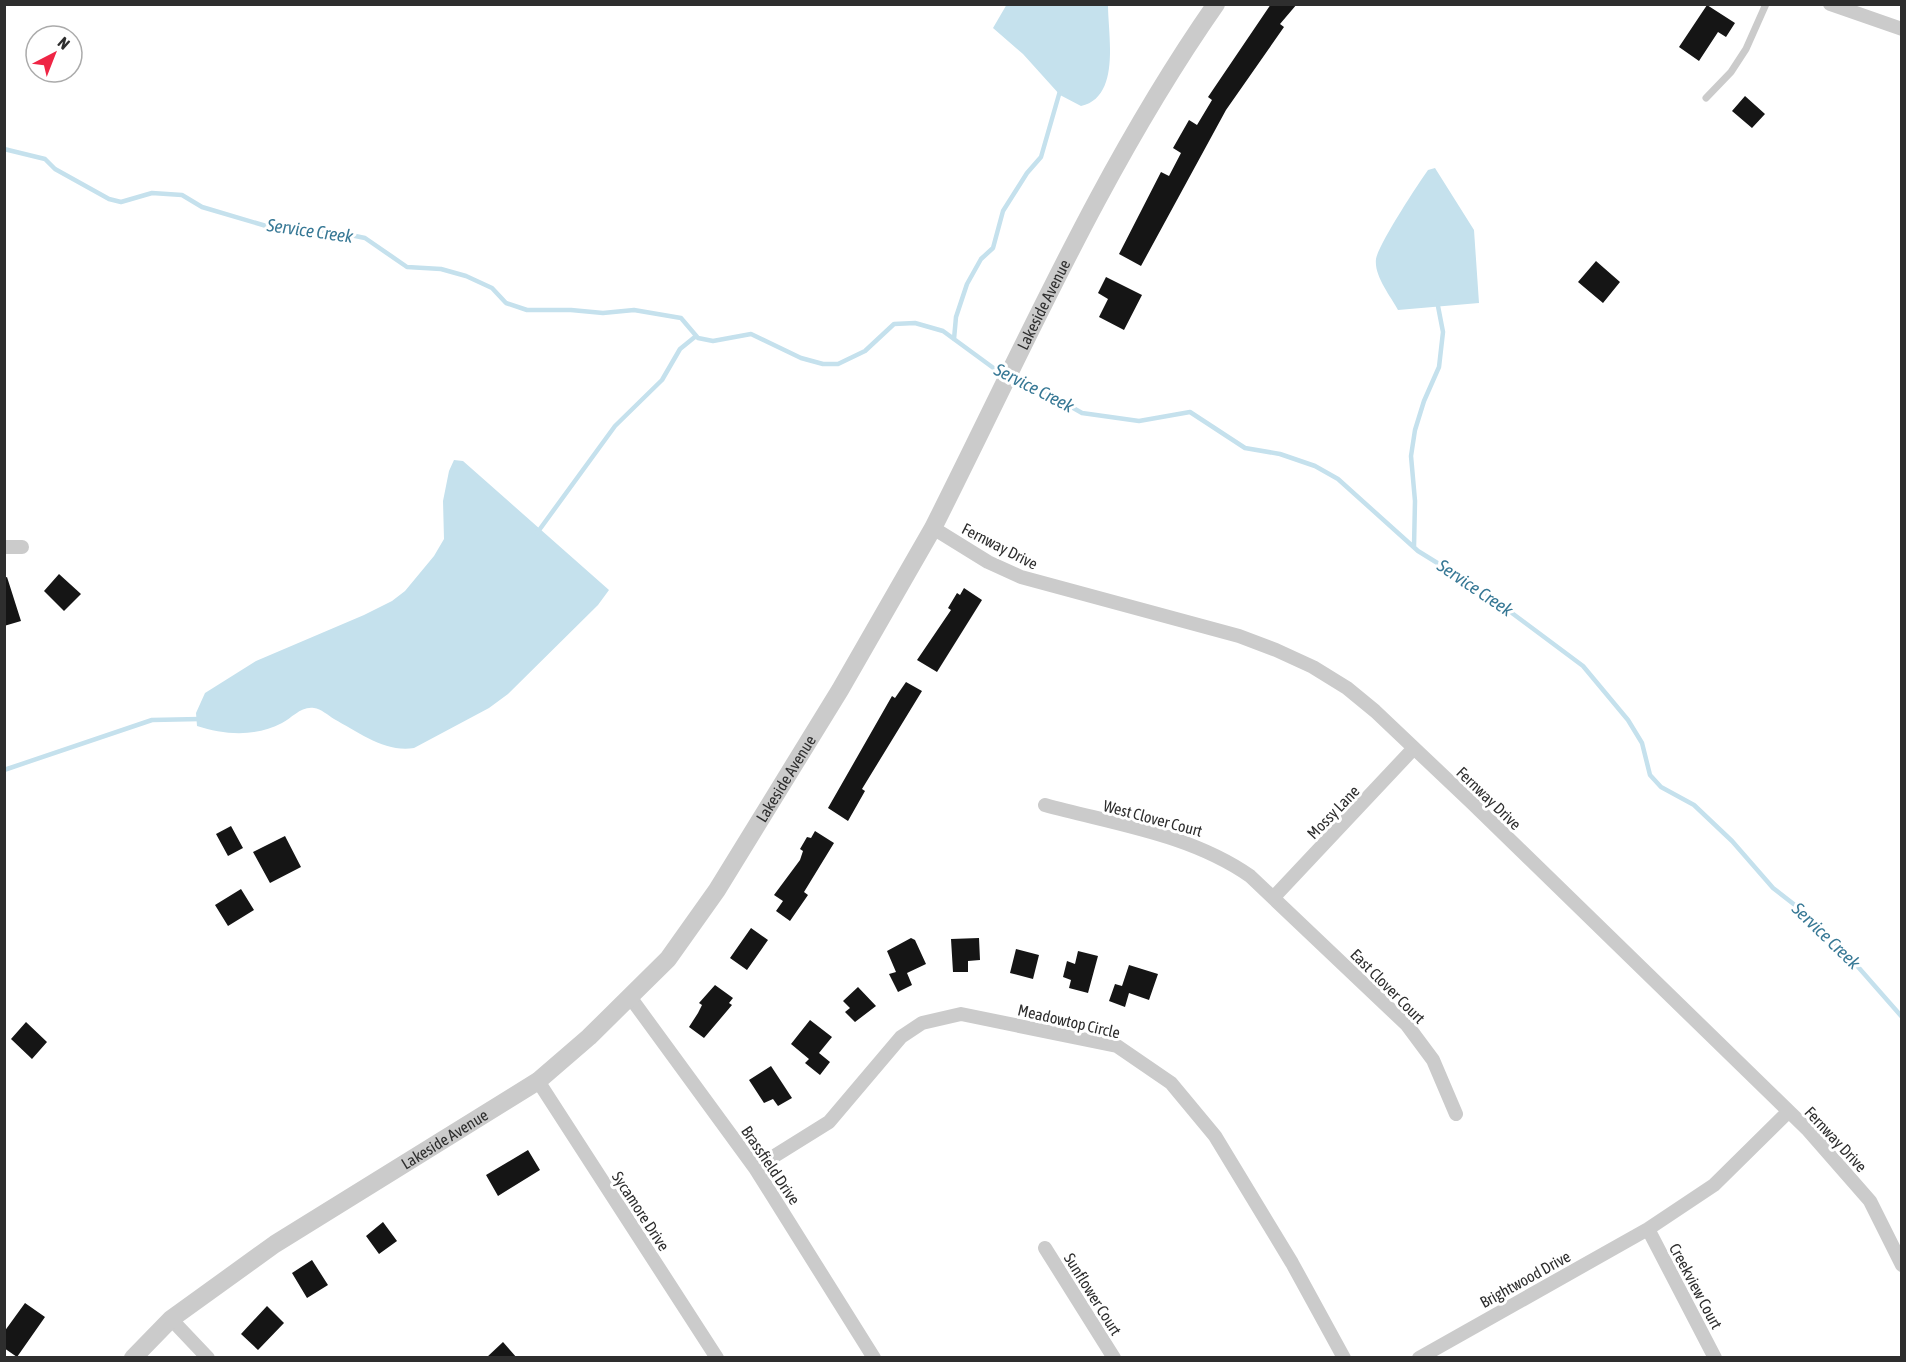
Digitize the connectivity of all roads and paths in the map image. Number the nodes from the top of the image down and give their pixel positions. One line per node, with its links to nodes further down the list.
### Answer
1 (1216, 4): 6 (street, Lakeside Avenue)
2 (1766, 4): 5 (lane)
3 (1830, 4): 4 (street)
4 (1902, 29)
5 (1706, 98)
6 (933, 528): 9 (street, Fernway Drive); 12 (street, Lakeside Avenue)
7 (4, 547): 8 (street)
8 (22, 547)
9 (1414, 748): 11 (street, Mossy Lane); 14 (street, Fernway Drive)
10 (1045, 805): 11 (street, West Clover Court)
11 (1274, 897): 15 (street, East Clover Court)
12 (630, 998): 13 (street, Lakeside Avenue); 16 (street, Brassfield Drive)
13 (538, 1081): 20 (street, Lakeside Avenue); 23 (street, Sycamore Drive)
14 (1788, 1112): 17 (street, Brightwood Drive); 19 (street, Fernway Drive)
15 (1456, 1114)
16 (755, 1168): 24 (street, Brassfield Drive); 26 (street, Meadowtop Circle)
17 (1648, 1229): 27 (street, Brightwood Drive); 28 (street, Creekview Court)
18 (1045, 1248): 25 (street, Sunflower Court)
19 (1902, 1265)
20 (171, 1319): 21 (street, Lakeside Avenue); 22 (street)
21 (133, 1358)
22 (208, 1358)
23 (717, 1358)
24 (874, 1358)
25 (1114, 1358)
26 (1344, 1358)
27 (1419, 1358)
28 (1715, 1358)

